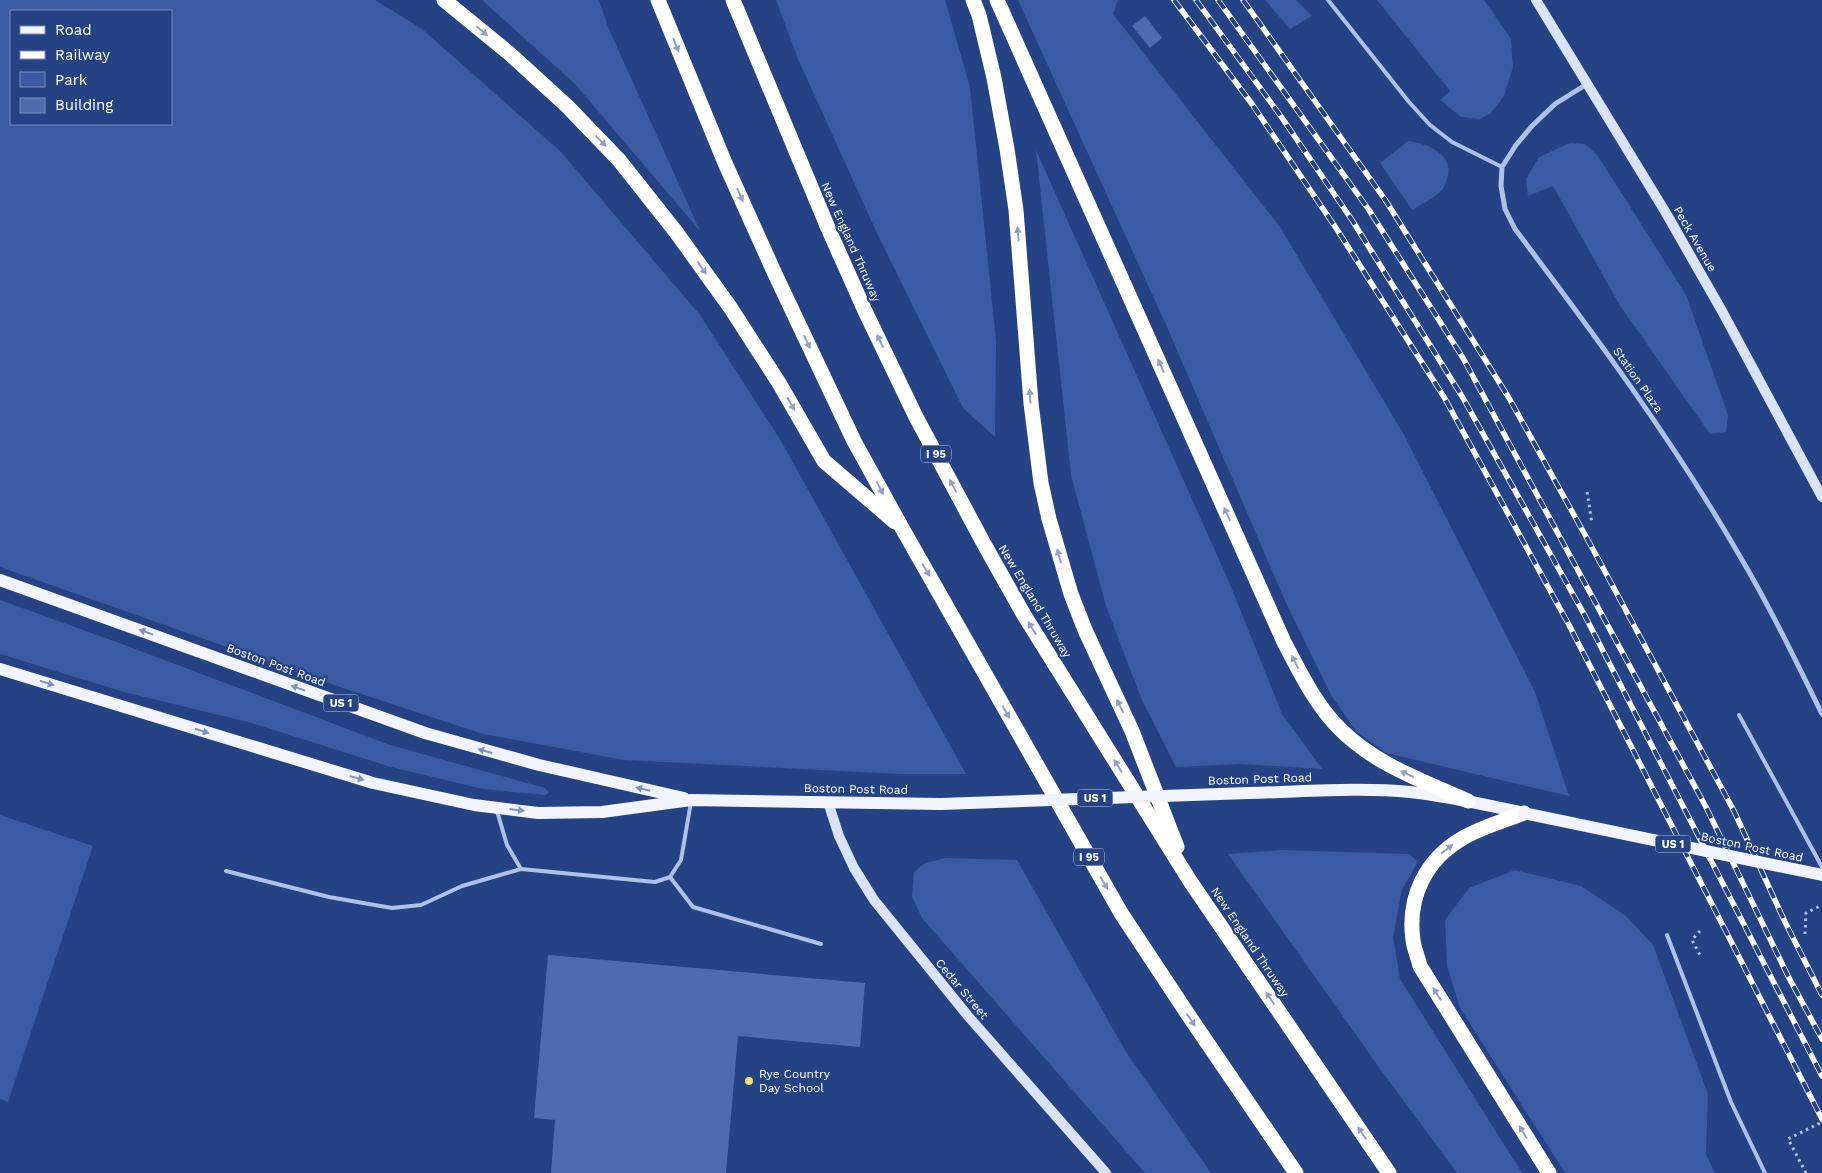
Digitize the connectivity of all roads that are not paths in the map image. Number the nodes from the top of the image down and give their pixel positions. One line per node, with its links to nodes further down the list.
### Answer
1 (444, 0): 11 (highway, one-way to 11)
2 (658, 0): 11 (highway, I 95, one-way to 11)
3 (733, 0): 26 (highway, New England Thruway / I 95, one-way to 3)
4 (973, 0): 26 (highway, one-way to 4)
5 (997, 0): 17 (highway, one-way to 5)
6 (1328, 0): 9 (lane)
7 (1536, 0): 8 (street, Peck Avenue)
8 (1587, 83): 9 (street); 10 (street, Peck Avenue)
9 (1502, 167): 15 (street, Station Plaza)
10 (1822, 497)
11 (902, 528): 30 (highway, I 95, one-way to 30)
12 (0, 580): 16 (main road, Boston Post Road / US 1, one-way to 12)
13 (0, 669): 19 (main road, Boston Post Road / US 1, one-way to 19)
14 (1739, 714): 21 (lane)
15 (1822, 714)
16 (691, 800): 18 (main road, Boston Post Road / US 1); 19 (main road, Boston Post Road / US 1, one-way to 16); 25 (lane)
17 (1468, 801): 18 (main road, Boston Post Road / US 1, bridge); 20 (main road, Boston Post Road / US 1)
18 (828, 802): 29 (street, Cedar Street)
19 (496, 808): 22 (lane)
20 (1524, 813): 24 (main road, Boston Post Road / US 1, bridge); 32 (highway, one-way to 20)
21 (1822, 867)
22 (521, 869): 23 (lane); 25 (lane)
23 (226, 871)
24 (1822, 875)
25 (670, 877): 28 (lane)
26 (1190, 881): 31 (highway, New England Thruway / I 95, one-way to 26)
27 (1667, 935): 33 (lane)
28 (821, 944)
29 (1106, 1173)
30 (1296, 1173)
31 (1389, 1173)
32 (1549, 1173)
33 (1765, 1173)

